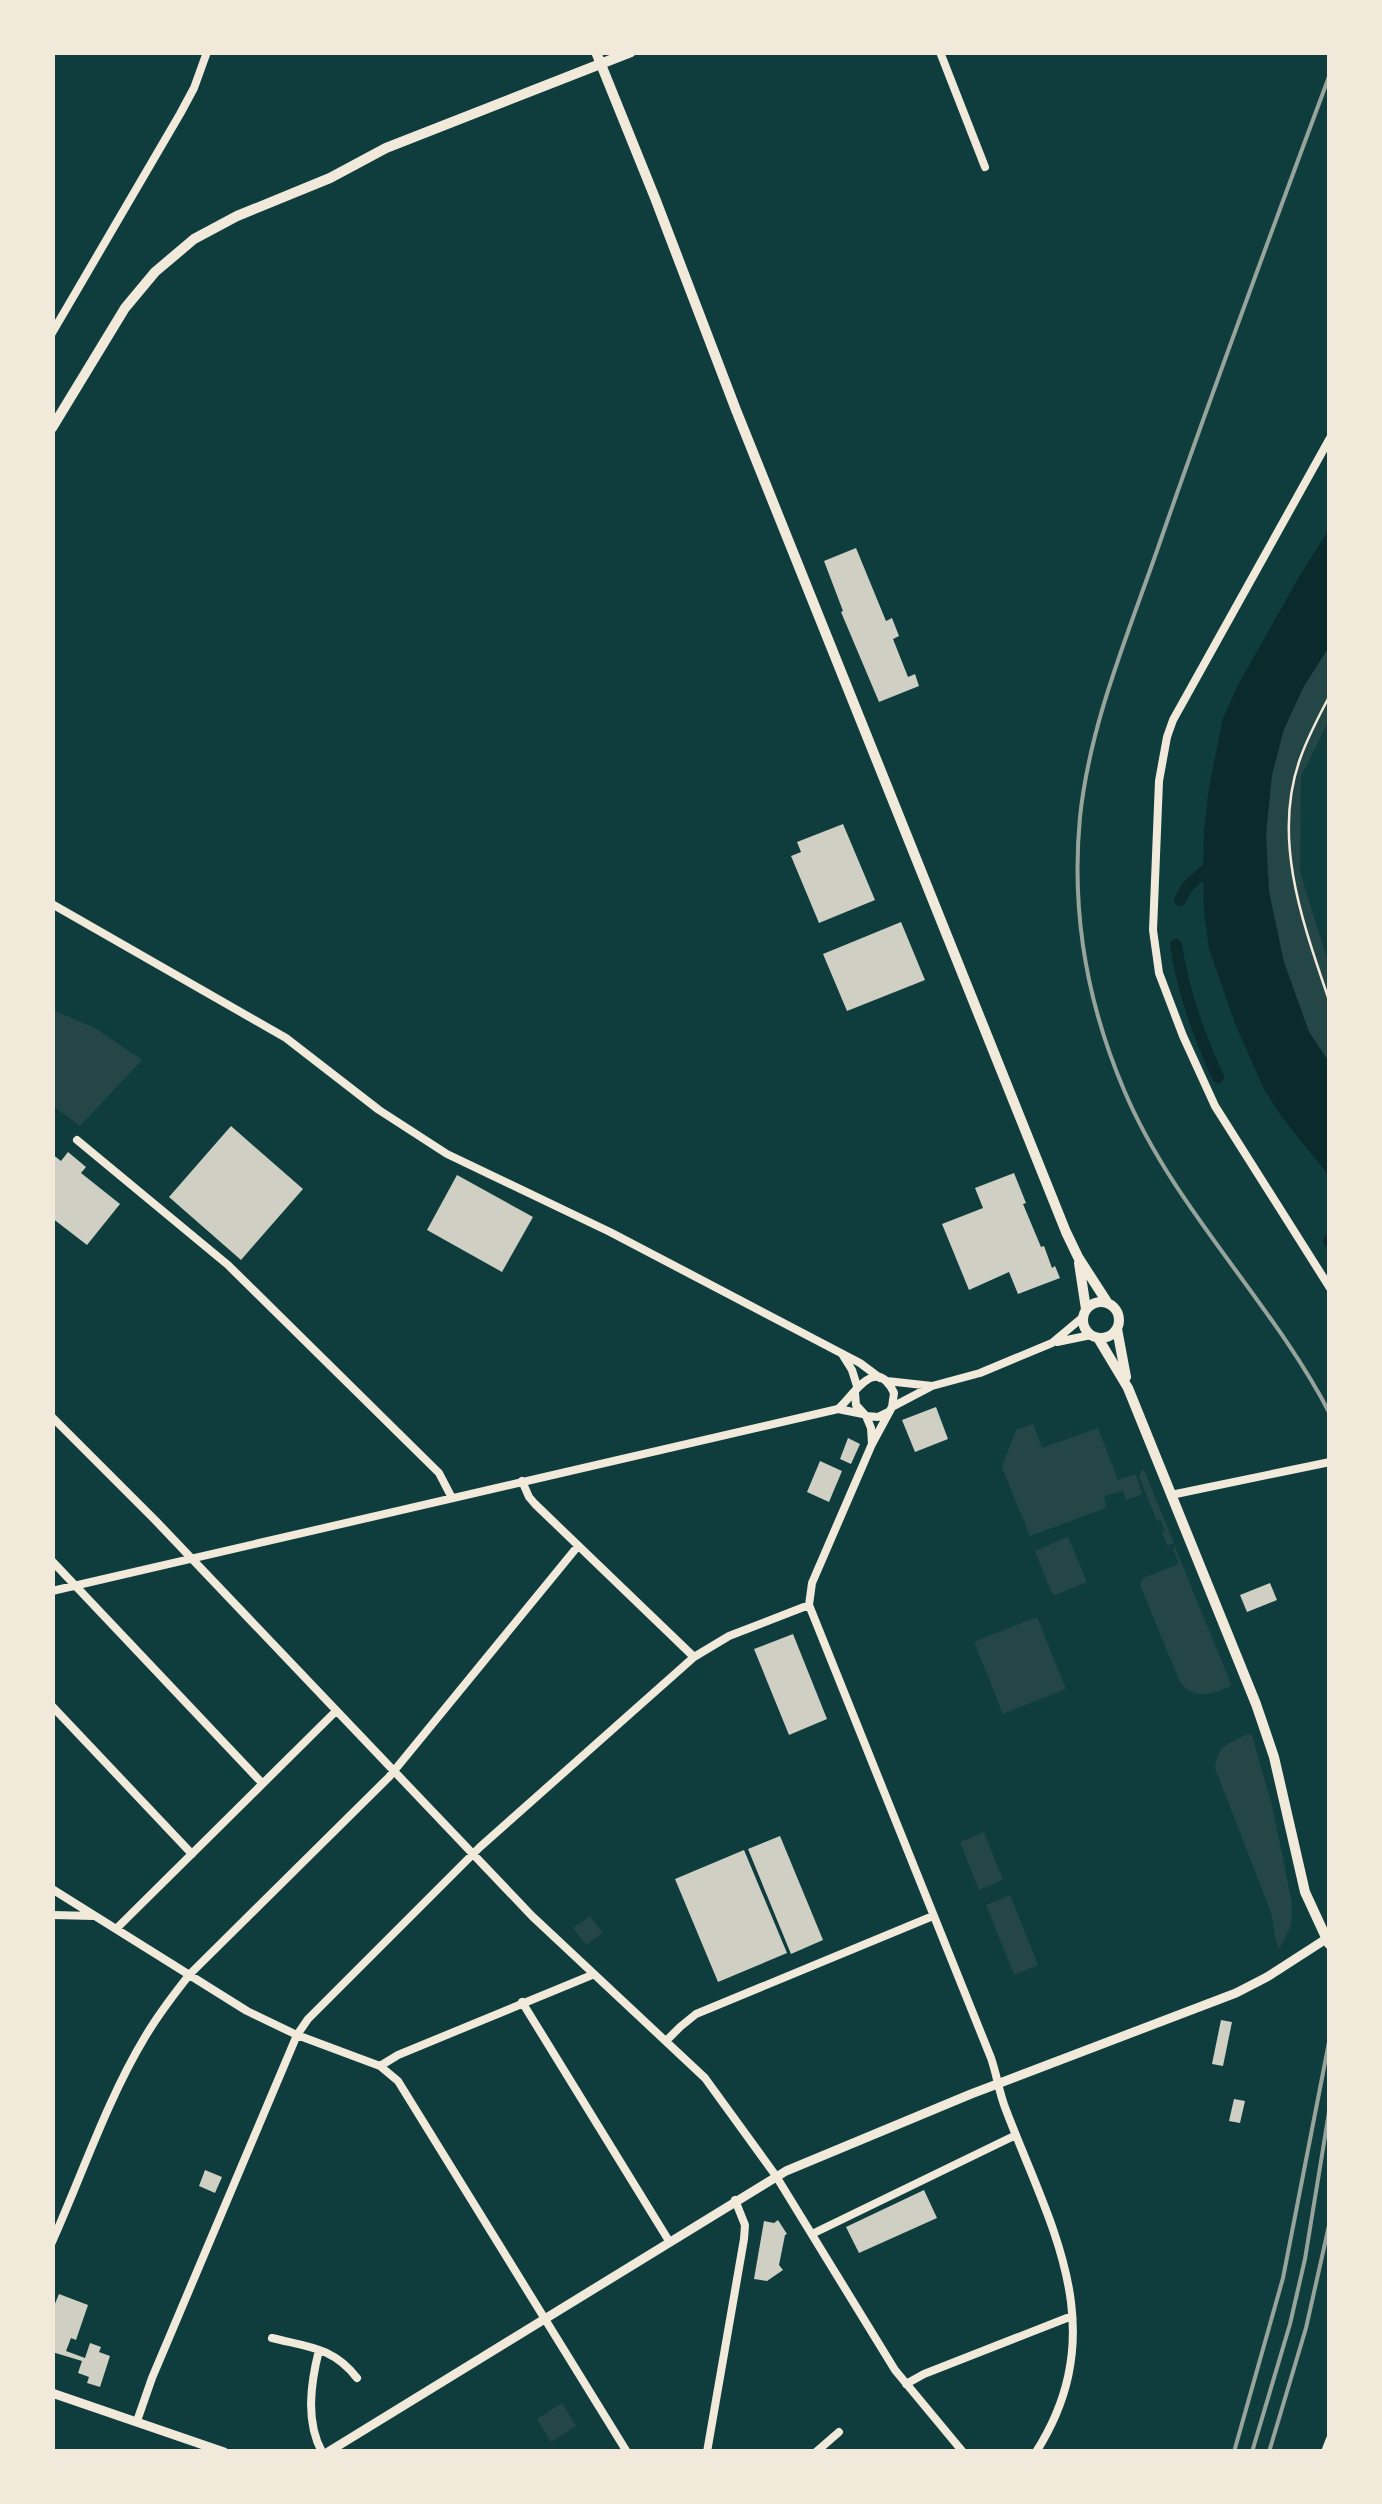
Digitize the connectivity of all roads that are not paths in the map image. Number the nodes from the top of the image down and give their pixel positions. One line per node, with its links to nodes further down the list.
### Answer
1 (207, 52): 7 (street)
2 (596, 52): 5 (main road)
3 (631, 52): 5 (main road)
4 (940, 52): 6 (street)
5 (601, 65): 8 (main road); 12 (main road)
6 (985, 167)
7 (52, 333)
8 (52, 428)
9 (1330, 438): 13 (street)
10 (52, 904): 19 (street)
11 (77, 1140): 32 (street)
12 (1078, 1257): 14 (main road); 15 (main road)
13 (1330, 1288)
14 (1107, 1302): 15 (main road); 16 (main road)
15 (1084, 1313): 17 (main road); 18 (street)
16 (1117, 1329): 17 (main road); 22 (main road)
17 (1094, 1336): 18 (street); 22 (main road)
18 (1052, 1343): 21 (street)
19 (842, 1354): 20 (street); 23 (street)
20 (883, 1379): 21 (street); 23 (street); 25 (street)
21 (932, 1386): 25 (street)
22 (1128, 1388): 31 (main road)
23 (856, 1390): 24 (street); 26 (street)
24 (838, 1409): 26 (street); 30 (street)
25 (891, 1410): 26 (street); 28 (street)
26 (865, 1415): 28 (street)
27 (52, 1417): 34 (street)
28 (872, 1444): 38 (street)
29 (1330, 1462): 31 (street)
30 (522, 1482): 32 (street); 33 (street)
31 (1171, 1496): 51 (main road)
32 (452, 1498): 34 (street)
33 (578, 1546): 39 (street); 42 (street)
34 (190, 1558): 36 (street); 41 (street)
35 (52, 1561): 36 (street)
36 (76, 1586): 37 (street); 43 (street)
37 (52, 1591)
38 (809, 1605): 39 (street); 49 (street)
39 (694, 1657): 45 (street)
40 (52, 1706): 44 (street)
41 (336, 1712): 42 (street); 43 (street)
42 (394, 1772): 45 (street); 52 (street)
43 (262, 1784): 44 (street)
44 (192, 1854): 50 (street)
45 (472, 1854): 53 (street); 55 (street)
46 (54, 1893): 48 (street)
47 (52, 1915): 48 (street)
48 (94, 1916): 50 (street)
49 (933, 1916): 56 (street); 58 (street)
50 (116, 1929): 52 (street)
51 (1327, 1942): 58 (street)
52 (190, 1974): 55 (street); 64 (street)
53 (592, 1975): 54 (street); 56 (street)
54 (522, 2002): 57 (street); 63 (street)
55 (297, 2035): 57 (street); 72 (street)
56 (666, 2040): 60 (street)
57 (380, 2066): 66 (street)
58 (998, 2085): 59 (street); 60 (street)
59 (1016, 2135): 62 (street); 65 (street)
60 (776, 2176): 61 (street); 62 (street)
61 (735, 2200): 63 (street); 78 (street)
62 (812, 2234): 70 (street)
63 (668, 2241): 66 (street)
64 (52, 2242)
65 (1072, 2316): 70 (street); 81 (street)
66 (543, 2318): 75 (street); 77 (street)
67 (272, 2338): 68 (street)
68 (318, 2350): 69 (street); 75 (street)
69 (356, 2378)
70 (906, 2384): 80 (street)
71 (52, 2393): 72 (street)
72 (137, 2421): 76 (street)
73 (840, 2432): 79 (street)
74 (1330, 2438): 82 (street)
75 (330, 2451)
76 (224, 2452)
77 (627, 2452)
78 (707, 2452)
79 (816, 2452)
80 (963, 2452)
81 (1036, 2452)
82 (1326, 2452)

